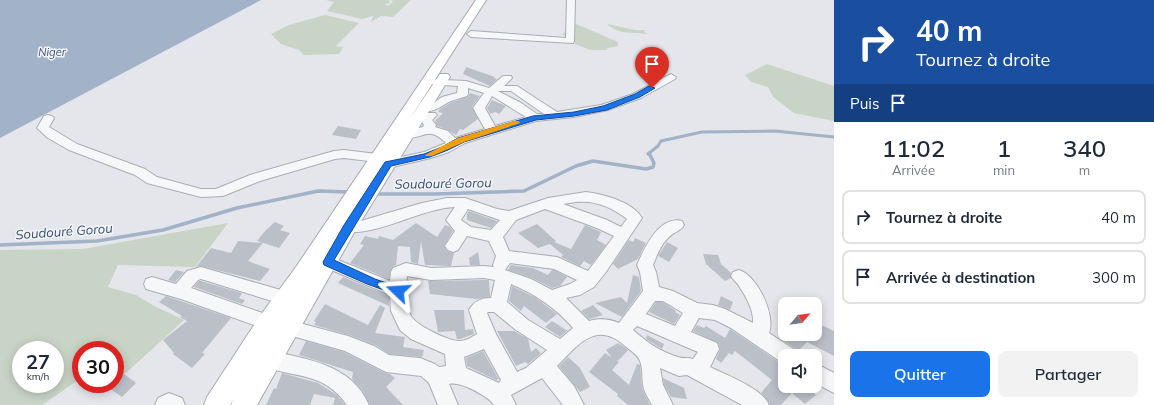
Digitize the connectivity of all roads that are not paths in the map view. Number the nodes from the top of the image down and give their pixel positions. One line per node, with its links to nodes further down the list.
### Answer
1 (481, 0): 4 (main road)
2 (492, 0): 4 (main road)
3 (571, 0): 5 (street)
4 (479, 12): 5 (main road); 8 (main road)
5 (471, 34): 9 (main road)
6 (672, 77): 14 (street)
7 (507, 78): 11 (street)
8 (428, 81): 9 (street); 21 (main road)
9 (441, 82): 10 (street); 13 (main road)
10 (466, 84): 11 (street); 12 (street)
11 (490, 93): 12 (street); 14 (street); 16 (street); 18 (street)
12 (461, 95): 13 (street)
13 (428, 111): 17 (street); 19 (main road)
14 (553, 115): 16 (street)
15 (48, 118): 21 (street)
16 (535, 118): 18 (street)
17 (428, 129): 19 (street); 20 (street)
18 (491, 130): 20 (street)
19 (409, 134): 21 (main road)
20 (454, 144): 21 (street)
21 (381, 164): 25 (main road)
22 (465, 203): 24 (street); 25 (street); 27 (street)
23 (547, 204): 24 (street); 28 (street); 28 (street)
24 (511, 216): 29 (street)
25 (341, 226): 32 (main road); 40 (main road)
26 (677, 226): 39 (street)
27 (464, 228): 29 (street); 30 (street)
28 (624, 235): 35 (street)
29 (495, 236): 31 (street)
30 (453, 246)
31 (504, 256): 33 (street); 35 (street)
32 (328, 262): 38 (street); 46 (main road)
33 (500, 275): 38 (street); 41 (street); 42 (street)
34 (739, 276): 49 (street)
35 (590, 279): 41 (street)
36 (152, 284): 37 (street)
37 (180, 290): 40 (street); 45 (street)
38 (398, 291): 52 (street)
39 (653, 294): 43 (street); 44 (street)
40 (285, 298): 45 (main road)
41 (552, 299): 47 (street)
42 (498, 305): 51 (street); 53 (street)
43 (694, 310): 49 (street); 50 (street)
44 (633, 316): 48 (street); 50 (street)
45 (268, 322): 67 (main road)
46 (288, 328): 56 (main road); 61 (street)
47 (586, 330): 48 (street); 53 (street)
48 (622, 332): 55 (street)
49 (759, 335): 54 (street)
50 (679, 336): 58 (street)
51 (488, 338): 52 (street); 62 (street)
52 (454, 349): 59 (street)
53 (561, 349): 57 (street)
54 (778, 349)
55 (645, 352): 58 (street); 72 (street)
56 (270, 360): 68 (main road); 69 (street)
57 (544, 366): 62 (street); 71 (street)
58 (696, 370): 73 (street)
59 (457, 374): 61 (street); 64 (street)
60 (822, 376): 63 (street)
61 (436, 377): 70 (street)
62 (513, 383): 64 (street)
63 (834, 384)
64 (502, 399)
65 (165, 405): 66 (street)
66 (175, 405)
67 (216, 405)
68 (243, 405)
69 (359, 405)
70 (448, 405)
71 (574, 405)
72 (662, 405)
73 (759, 405)

